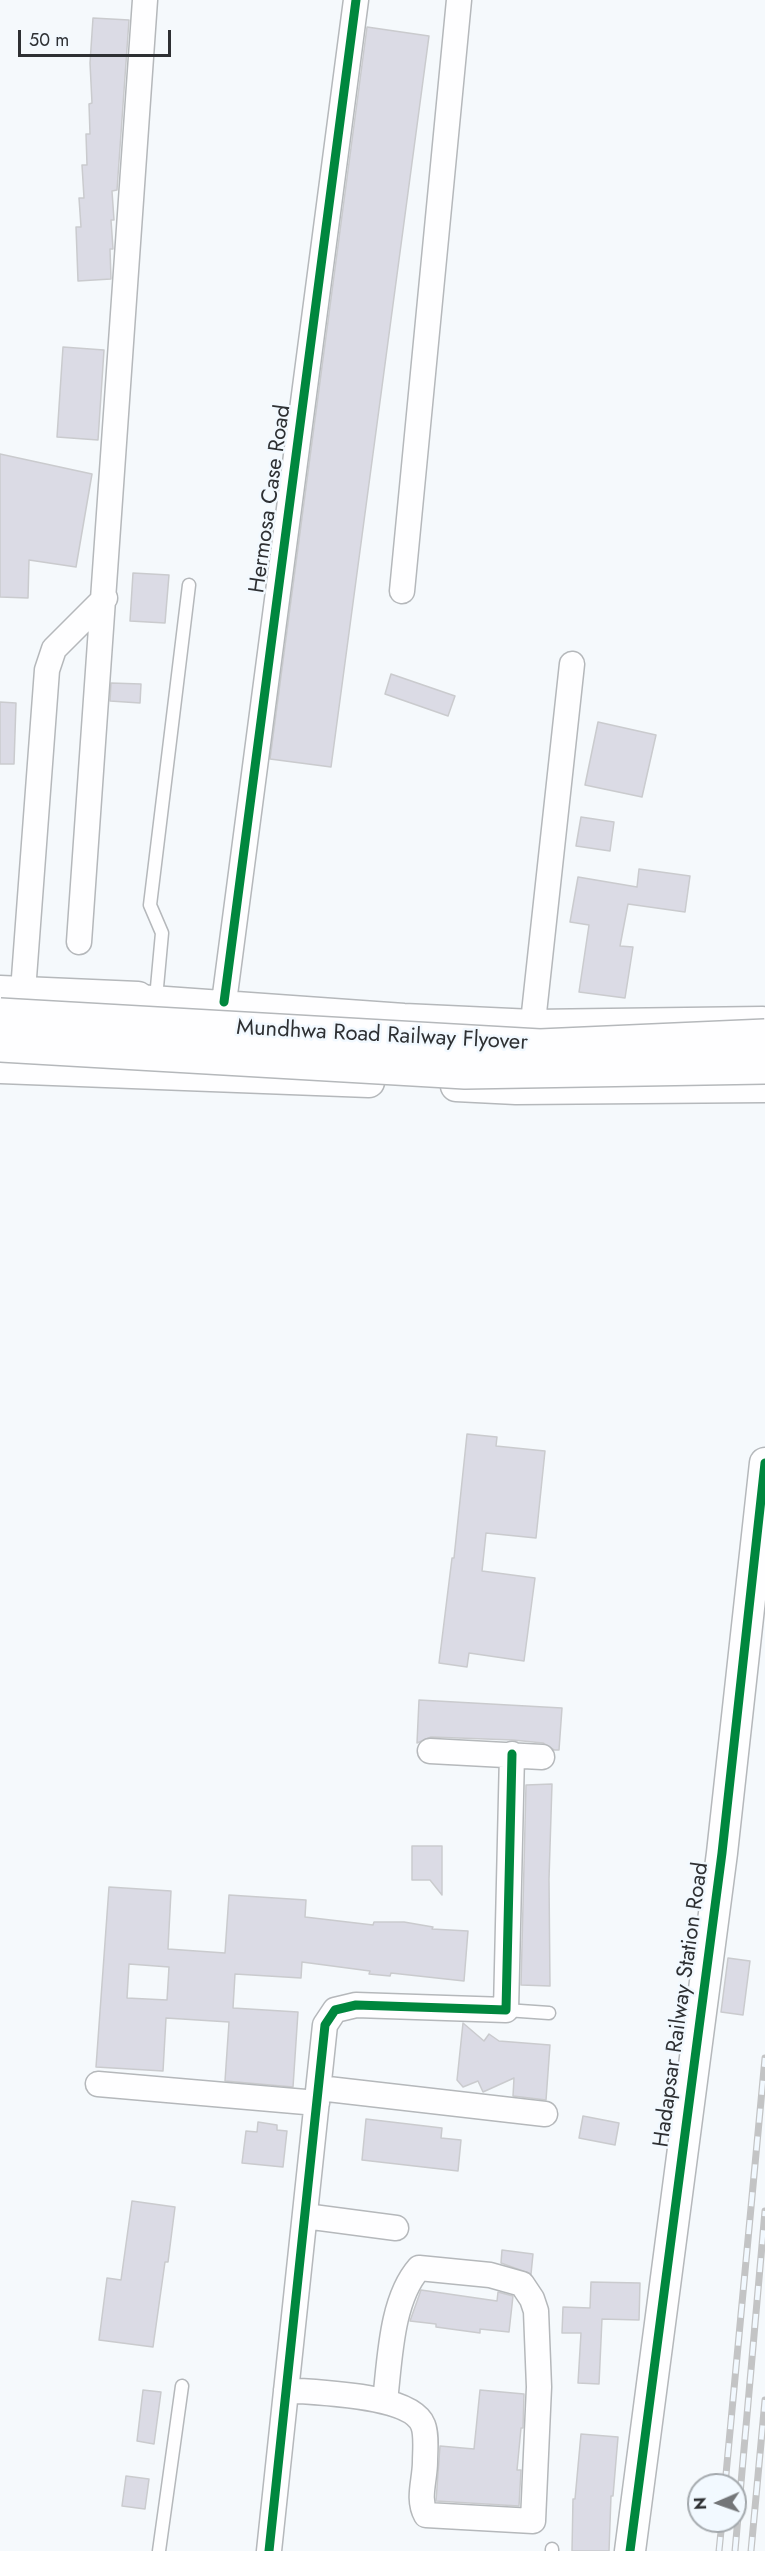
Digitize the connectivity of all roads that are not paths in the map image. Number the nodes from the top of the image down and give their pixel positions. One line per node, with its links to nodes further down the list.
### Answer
1 (145, 0): 6 (street)
2 (356, 0): 11 (street, Hermosa Case Road)
3 (459, 0): 5 (street)
4 (189, 585): 10 (lane)
5 (402, 591)
6 (105, 598): 8 (street); 9 (street)
7 (572, 664): 13 (street)
8 (79, 942)
9 (12, 991): 10 (street)
10 (147, 997): 11 (street); 18 (street)
11 (224, 1002): 13 (street)
12 (0, 1015): 14 (highway, Mundhwa Road Railway Flyover, bridge)
13 (532, 1022): 14 (street)
14 (764, 1027)
15 (0, 1046): 16 (highway, Mundhwa Road Railway Flyover, bridge)
16 (765, 1067)
17 (0, 1068): 18 (street)
18 (134, 1072): 19 (street)
19 (765, 1087)
20 (765, 1463): 36 (street, Hadapsar Railway Station Road)
21 (430, 1751): 22 (street)
22 (512, 1754): 23 (street); 24 (street)
23 (542, 1757)
24 (506, 2010): 25 (lane); 27 (street)
25 (549, 2013)
26 (98, 2084): 27 (street)
27 (318, 2096): 28 (street); 29 (street)
28 (545, 2114)
29 (305, 2216): 30 (street); 32 (street)
30 (396, 2228)
31 (182, 2386): 34 (lane)
32 (286, 2390): 33 (street); 35 (street)
33 (385, 2401): 33 (street)
34 (159, 2551)
35 (268, 2551)
36 (630, 2551)

